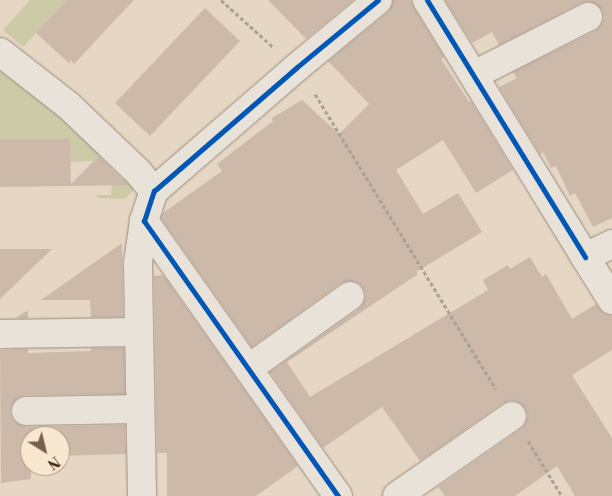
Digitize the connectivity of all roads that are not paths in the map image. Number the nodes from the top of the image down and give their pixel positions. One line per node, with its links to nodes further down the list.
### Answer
1 (378, 0): 6 (street)
2 (427, 0): 5 (street)
3 (588, 17): 5 (street)
4 (0, 52): 6 (street)
5 (474, 75): 9 (street)
6 (154, 191): 7 (street)
7 (144, 221): 12 (street); 14 (street)
8 (612, 244): 9 (street)
9 (585, 256): 11 (street)
10 (350, 296): 14 (street)
11 (612, 300)
12 (138, 332): 13 (street); 15 (street)
13 (0, 334)
14 (249, 368): 19 (street)
15 (140, 409): 16 (street); 18 (street)
16 (26, 411)
17 (512, 416): 20 (street)
18 (142, 496)
19 (338, 496)
20 (397, 496)

